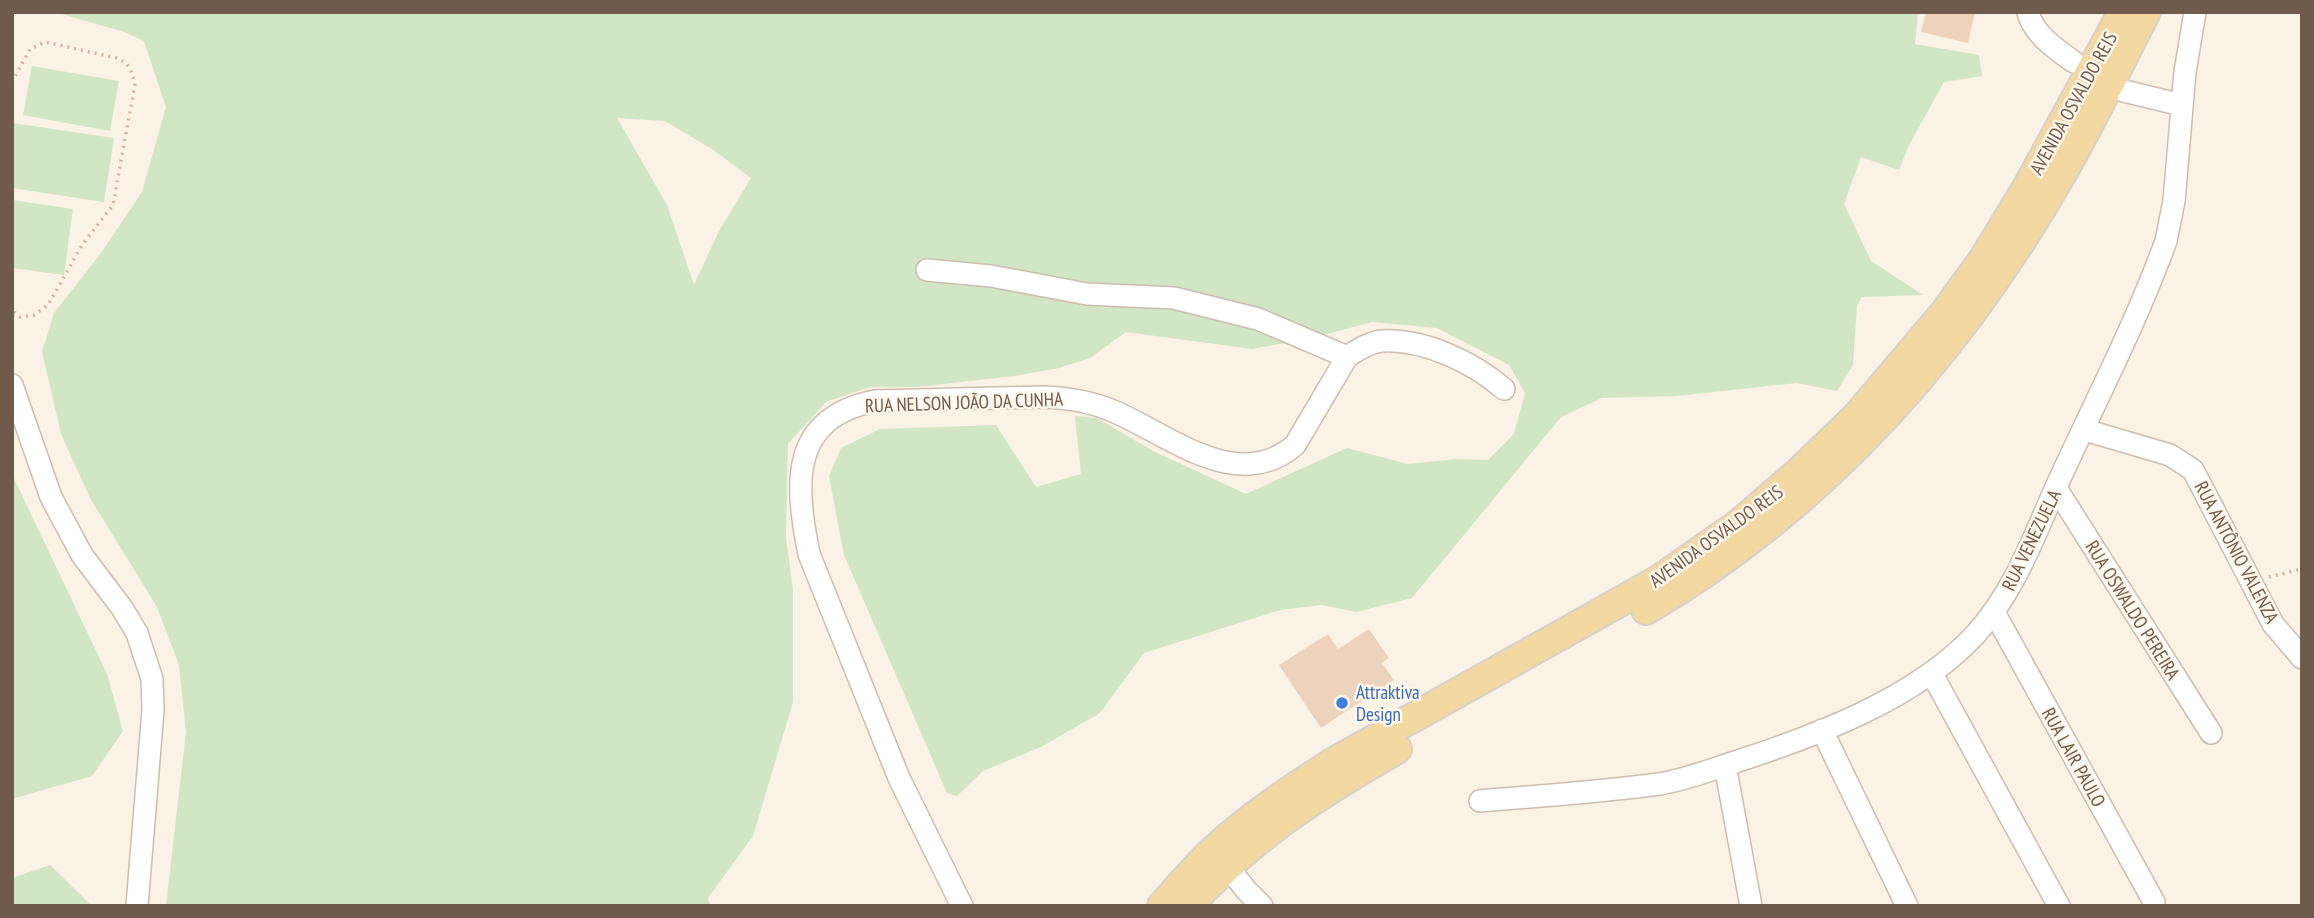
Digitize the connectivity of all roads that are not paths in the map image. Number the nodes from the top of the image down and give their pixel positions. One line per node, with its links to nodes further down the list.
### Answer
1 (2028, 12): 5 (street)
2 (2123, 12): 25 (main road, AVENIDA OSVALDO REIS)
3 (2146, 12): 21 (main road, AVENIDA OSVALDO REIS)
4 (2195, 12): 7 (street, RUA VENEZUELA)
5 (2074, 62)
6 (2124, 91): 7 (street)
7 (2182, 105): 12 (street, RUA VENEZUELA)
8 (927, 270): 9 (street)
9 (1347, 356): 11 (street); 24 (street, RUA NELSON JOÃO DA CUNHA)
10 (12, 385): 23 (street)
11 (1504, 389)
12 (2085, 430): 13 (street, RUA VENEZUELA); 15 (street, RUA ANTÔNIO VALENZA)
13 (2056, 488): 14 (street, RUA VENEZUELA); 18 (street, RUA OSWALDO PEREIRA)
14 (1994, 612): 16 (street, RUA VENEZUELA); 22 (street, RUA LAIR PAULO)
15 (2302, 658)
16 (1932, 674): 17 (street, RUA VENEZUELA); 30 (street)
17 (1822, 730): 19 (street, RUA VENEZUELA); 29 (street)
18 (2211, 733)
19 (1725, 765): 20 (street, RUA VENEZUELA); 28 (street)
20 (1480, 802)
21 (1227, 866): 26 (main road, AVENIDA OSVALDO REIS); 27 (street)
22 (2154, 902)
23 (137, 906)
24 (962, 906)
25 (1162, 906)
26 (1188, 906)
27 (1262, 906)
28 (1751, 906)
29 (1907, 906)
30 (2059, 906)

